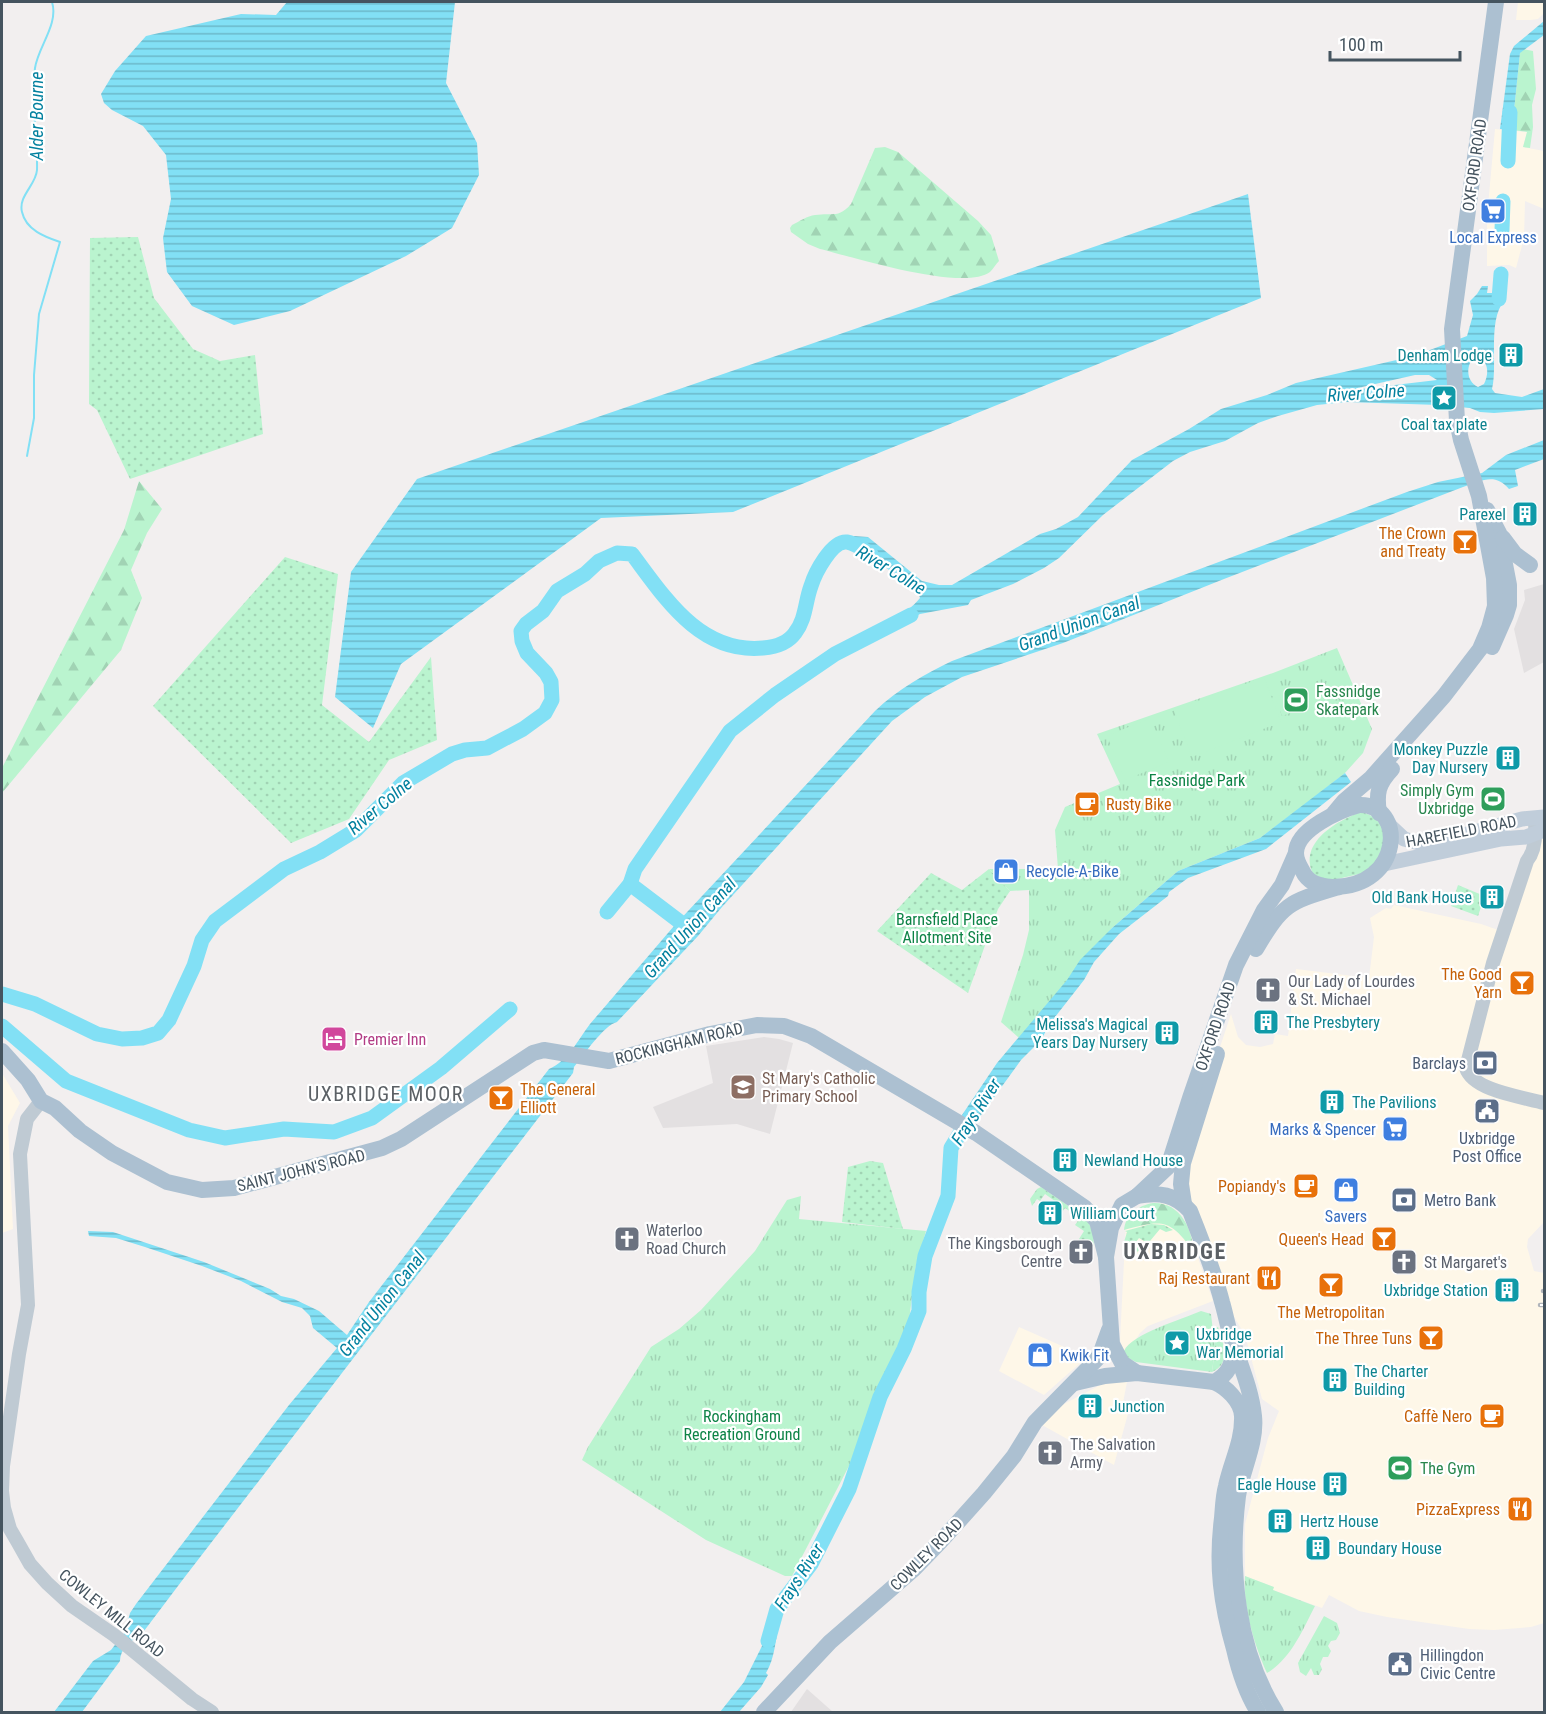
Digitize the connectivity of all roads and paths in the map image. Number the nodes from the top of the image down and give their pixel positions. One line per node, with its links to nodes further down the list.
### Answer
1 (1496, 2): 2 (main road, OXFORD ROAD)
2 (1479, 496): 3 (main road); 5 (main road)
3 (1499, 533): 4 (main road); 6 (main road)
4 (1530, 565)
5 (1334, 813): 6 (main road); 9 (main road)
6 (1384, 818): 7 (main road, HAREFIELD ROAD); 11 (main road)
7 (1540, 825): 8 (main road, HAREFIELD ROAD); 10 (street)
8 (1519, 837): 10 (street); 11 (main road, HAREFIELD ROAD)
9 (1296, 853): 12 (main road); 17 (main road, OXFORD ROAD)
10 (1527, 861): 16 (street)
11 (1384, 864): 12 (main road)
12 (1339, 887): 18 (main road, OXFORD ROAD)
13 (2, 1051): 15 (main road)
14 (598, 1060): 15 (main road, SAINT JOHN'S ROAD); 20 (main road, ROCKINGHAM ROAD)
15 (41, 1101): 29 (street, COWLEY MILL ROAD)
16 (1545, 1103)
17 (1137, 1196): 18 (main road); 19 (main road, OXFORD ROAD)
18 (1184, 1204): 23 (main road)
19 (1122, 1205): 20 (main road); 21 (main road)
20 (1084, 1207): 21 (main road)
21 (1106, 1257): 22 (main road)
22 (1109, 1329): 24 (main road); 26 (main road, COWLEY ROAD)
23 (1232, 1340): 25 (main road); 27 (main road)
24 (1137, 1373): 25 (main road, COWLEY ROAD); 26 (main road, COWLEY ROAD)
25 (1214, 1382): 27 (main road)
26 (1075, 1383): 30 (main road, COWLEY ROAD)
27 (1247, 1671): 28 (main road)
28 (1265, 1708)
29 (212, 1713)
30 (764, 1713)

